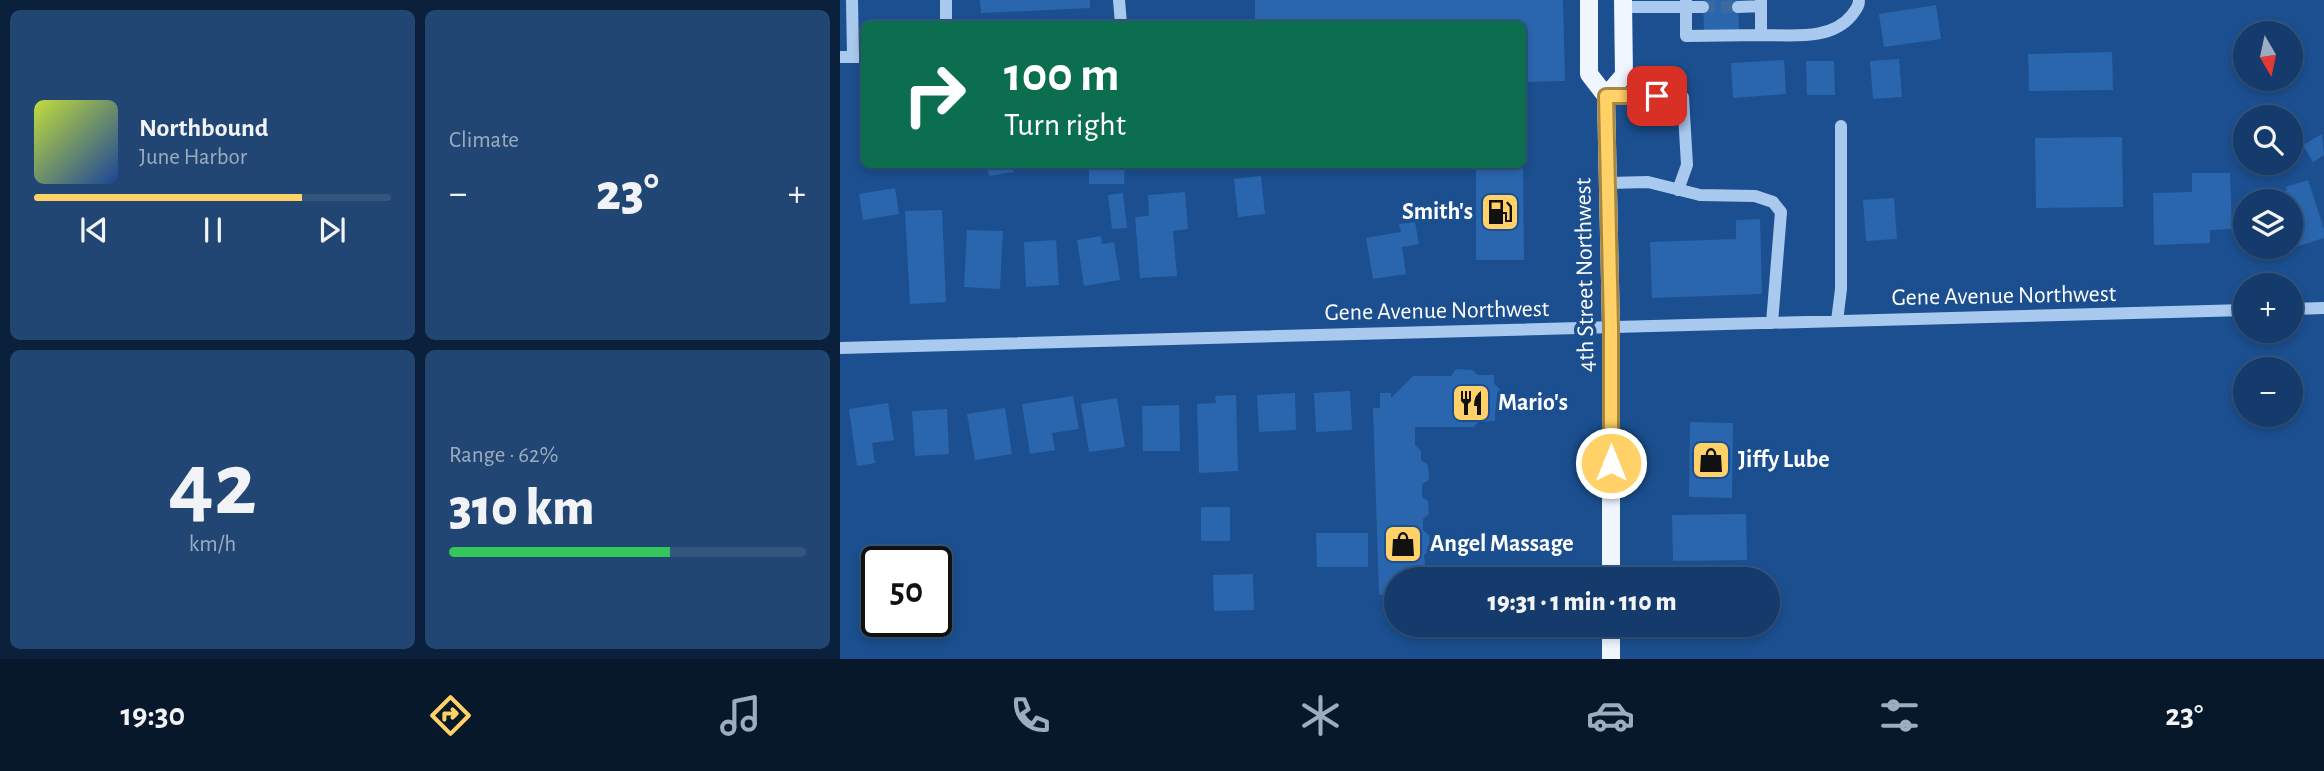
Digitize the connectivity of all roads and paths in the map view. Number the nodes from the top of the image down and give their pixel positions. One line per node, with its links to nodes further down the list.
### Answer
1 (852, 0): 14 (street)
2 (946, 0): 11 (street)
3 (1119, 0): 12 (street)
4 (1589, 0): 15 (main road, 4th Street Northwest)
5 (1859, 0): 13 (street)
6 (1623, 3): 7 (street); 15 (main road)
7 (1686, 3): 9 (street); 13 (street)
8 (1761, 3): 10 (street); 13 (street)
9 (1703, 7)
10 (1738, 7)
11 (946, 21)
12 (1121, 21)
13 (1762, 35)
14 (852, 57)
15 (1606, 96): 17 (main road, 4th Street Northwest); 18 (street)
16 (1841, 127): 22 (street)
17 (1608, 183): 18 (street); 24 (main road, 4th Street Northwest)
18 (1678, 190): 23 (street)
19 (2324, 308): 20 (street)
20 (2303, 309)
21 (2233, 310): 22 (street, Gene Avenue Northwest)
22 (1837, 321): 23 (street, Gene Avenue Northwest)
23 (1772, 323): 24 (street, Gene Avenue Northwest)
24 (1611, 328): 25 (street, Gene Avenue Northwest); 26 (main road, 4th Street Northwest)
25 (840, 348)
26 (1611, 567)
27 (1611, 637): 28 (main road)
28 (1611, 659)

